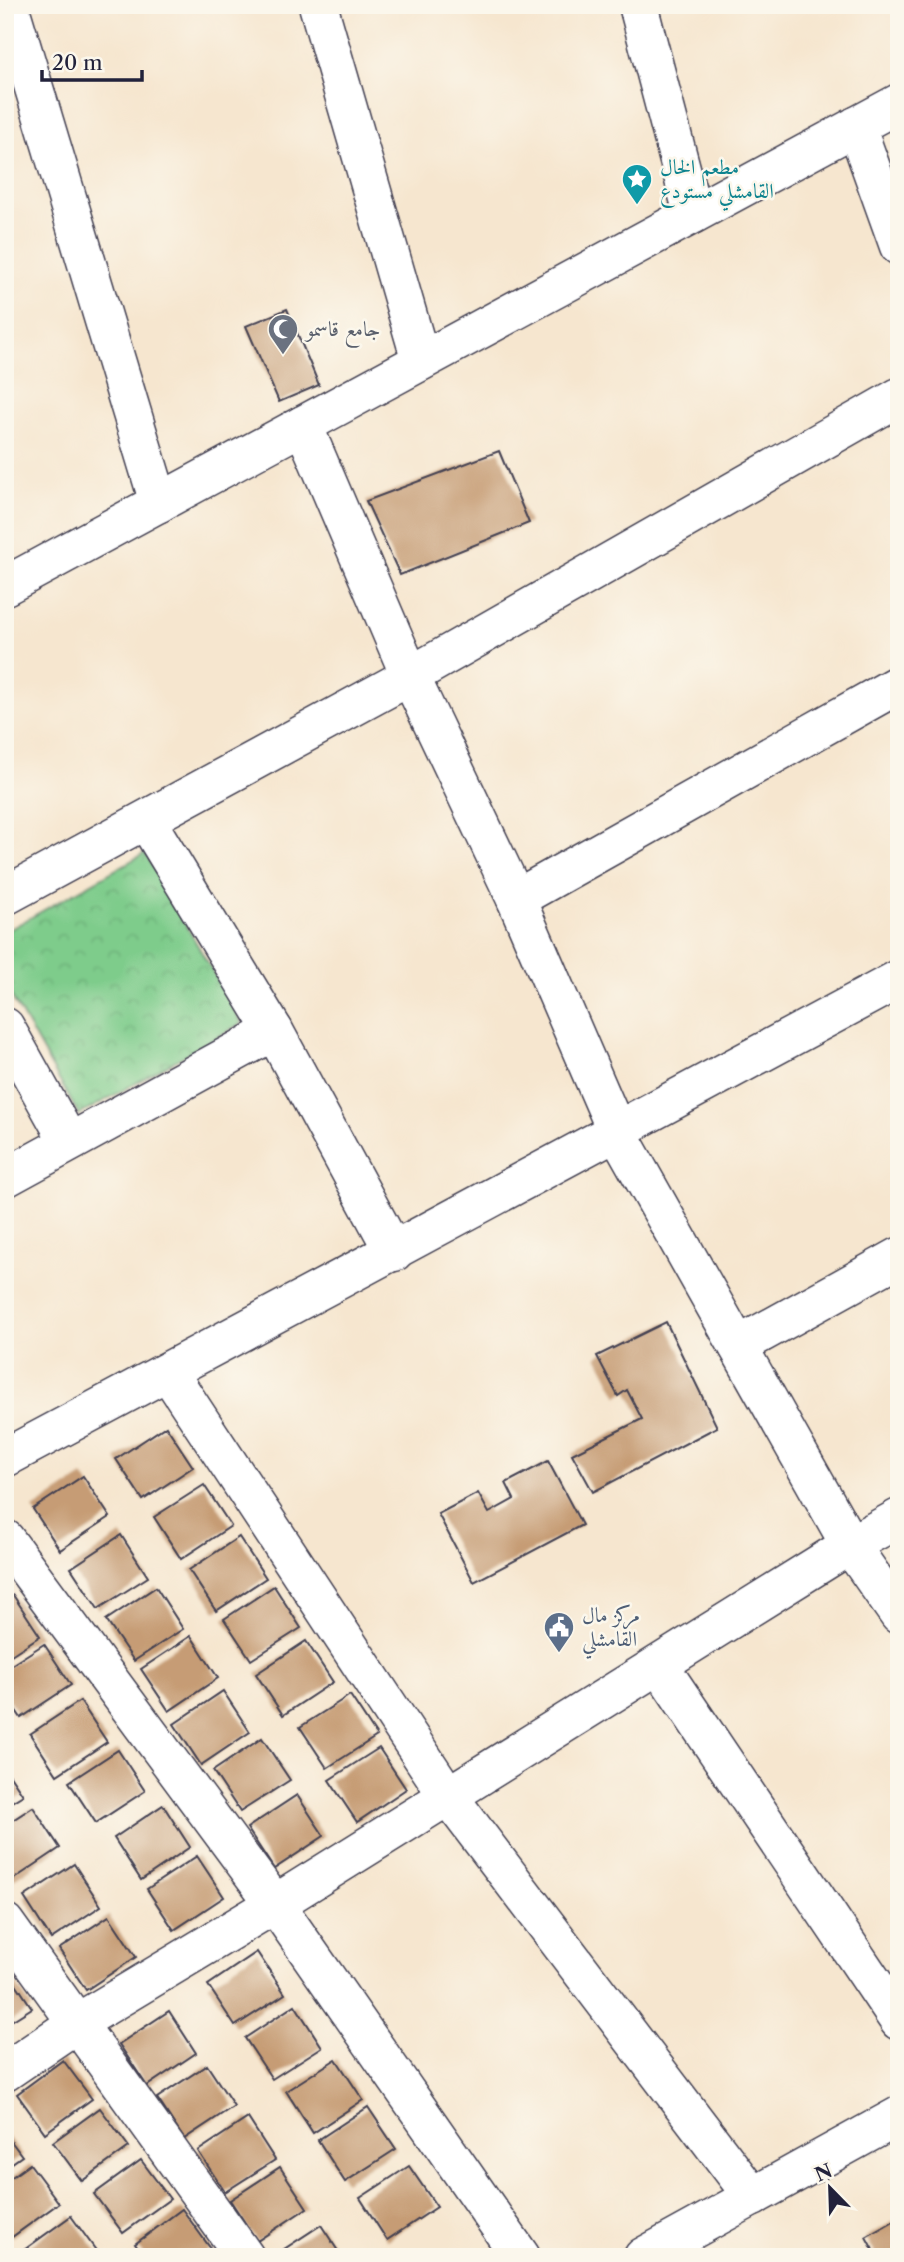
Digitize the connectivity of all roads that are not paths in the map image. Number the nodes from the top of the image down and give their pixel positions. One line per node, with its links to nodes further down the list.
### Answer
1 (9, 5): 11 (street)
2 (318, 5): 8 (street)
3 (638, 5): 6 (street)
4 (899, 103): 5 (street)
5 (856, 126): 6 (street); 7 (street)
6 (693, 214): 8 (street)
7 (899, 246)
8 (421, 361): 10 (street)
9 (899, 397): 13 (street)
10 (303, 425): 11 (street); 13 (street)
11 (159, 503): 12 (street)
12 (5, 586)
13 (410, 676): 15 (street); 17 (street)
14 (899, 684): 17 (street)
15 (146, 820): 16 (street); 20 (street)
16 (5, 896)
17 (516, 900): 21 (street)
18 (899, 979): 21 (street)
19 (5, 1027): 22 (street)
20 (274, 1031): 22 (street); 24 (street)
21 (616, 1130): 24 (street); 26 (street)
22 (69, 1142): 23 (street)
23 (5, 1178)
24 (394, 1252): 27 (street)
25 (899, 1257): 26 (street)
26 (738, 1346): 31 (street)
27 (168, 1372): 28 (street); 35 (street)
28 (5, 1458)
29 (899, 1518): 31 (street)
30 (5, 1539): 36 (street)
31 (850, 1545): 32 (street); 34 (street)
32 (884, 1573): 33 (street)
33 (899, 1615)
34 (659, 1665): 35 (street); 38 (street)
35 (448, 1796): 36 (street); 42 (street)
36 (275, 1904): 39 (street); 44 (street)
37 (5, 1923): 39 (street)
38 (899, 2021)
39 (77, 2023): 40 (street); 43 (street)
40 (5, 2072)
41 (899, 2116): 42 (street)
42 (754, 2197): 45 (street)
43 (245, 2257)
44 (521, 2257)
45 (643, 2257)

